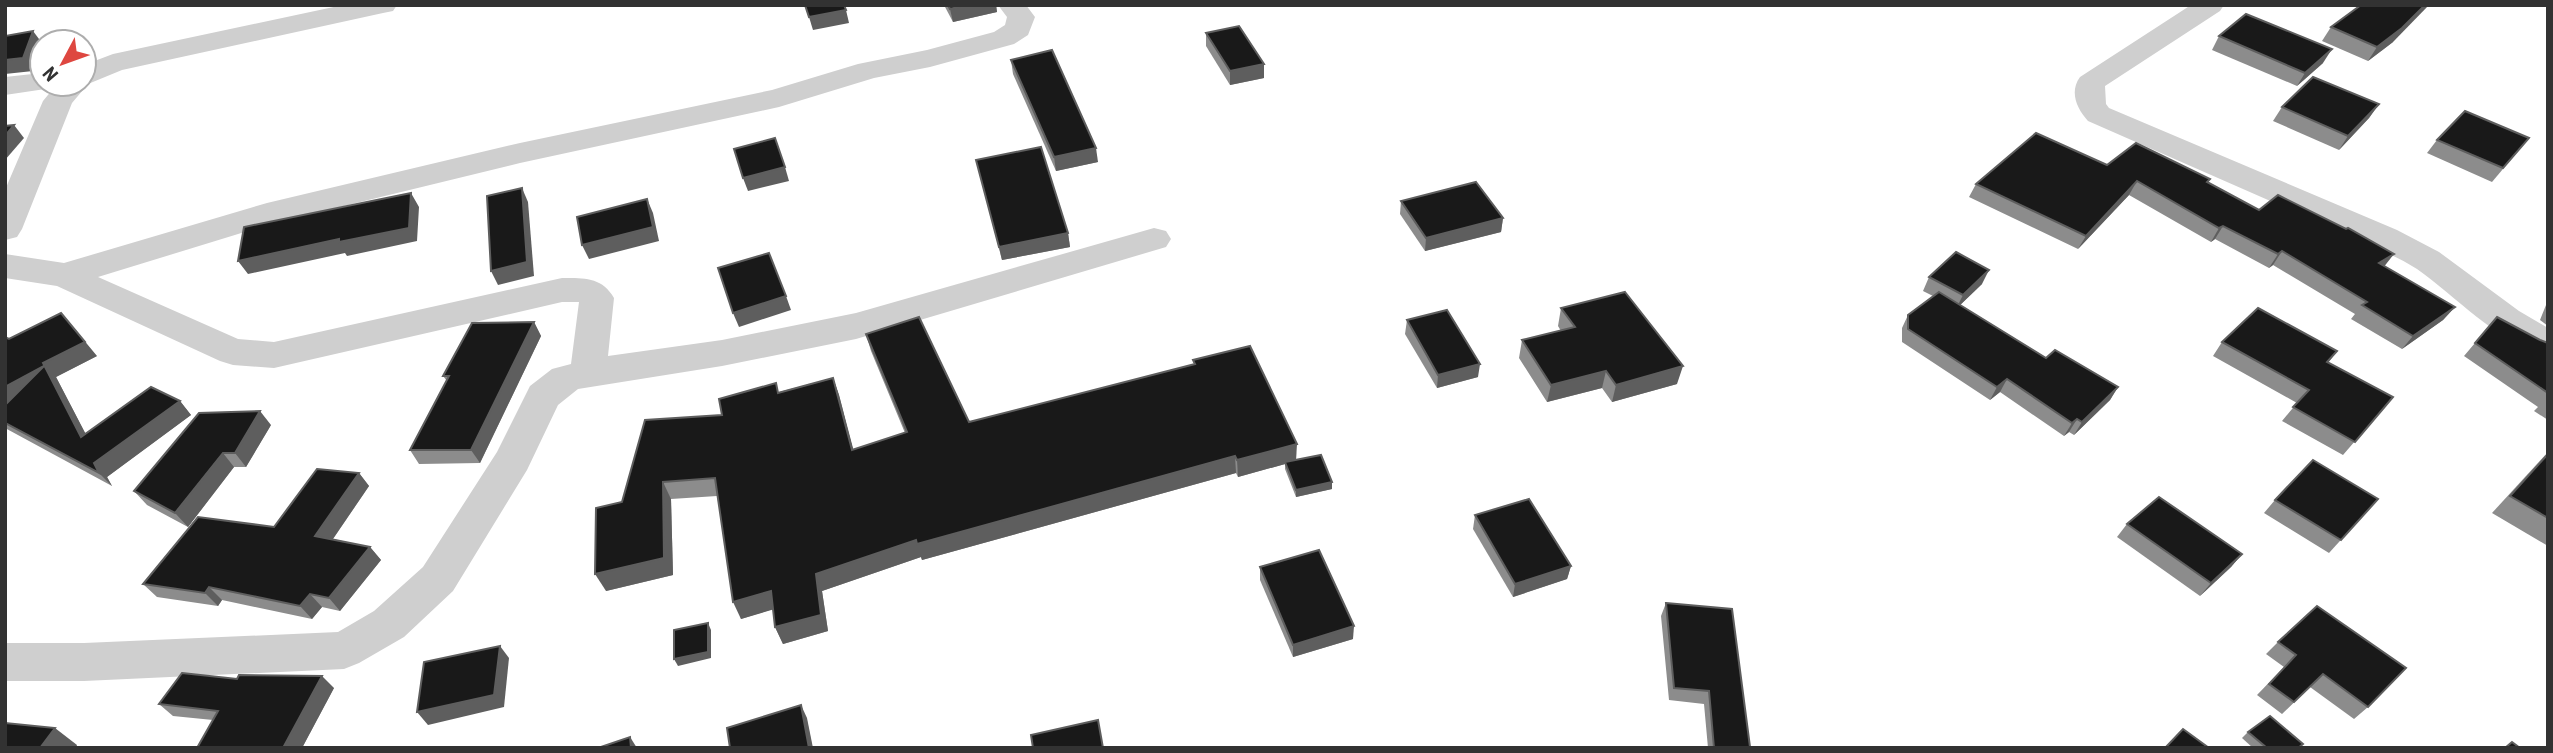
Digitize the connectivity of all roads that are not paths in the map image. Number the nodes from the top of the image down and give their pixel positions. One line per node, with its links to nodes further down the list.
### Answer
1 (383, 5): 4 (street)
2 (1013, 5): 12 (street)
3 (2210, 5): 13 (street)
4 (98, 70)
5 (28, 84): 6 (street)
6 (5, 86)
7 (61, 98): 8 (street)
8 (13, 194): 9 (street)
9 (5, 229)
10 (1154, 239): 14 (street)
11 (5, 266): 12 (street)
12 (64, 275): 14 (street)
13 (2548, 344)
14 (588, 372): 15 (street)
15 (5, 662)

